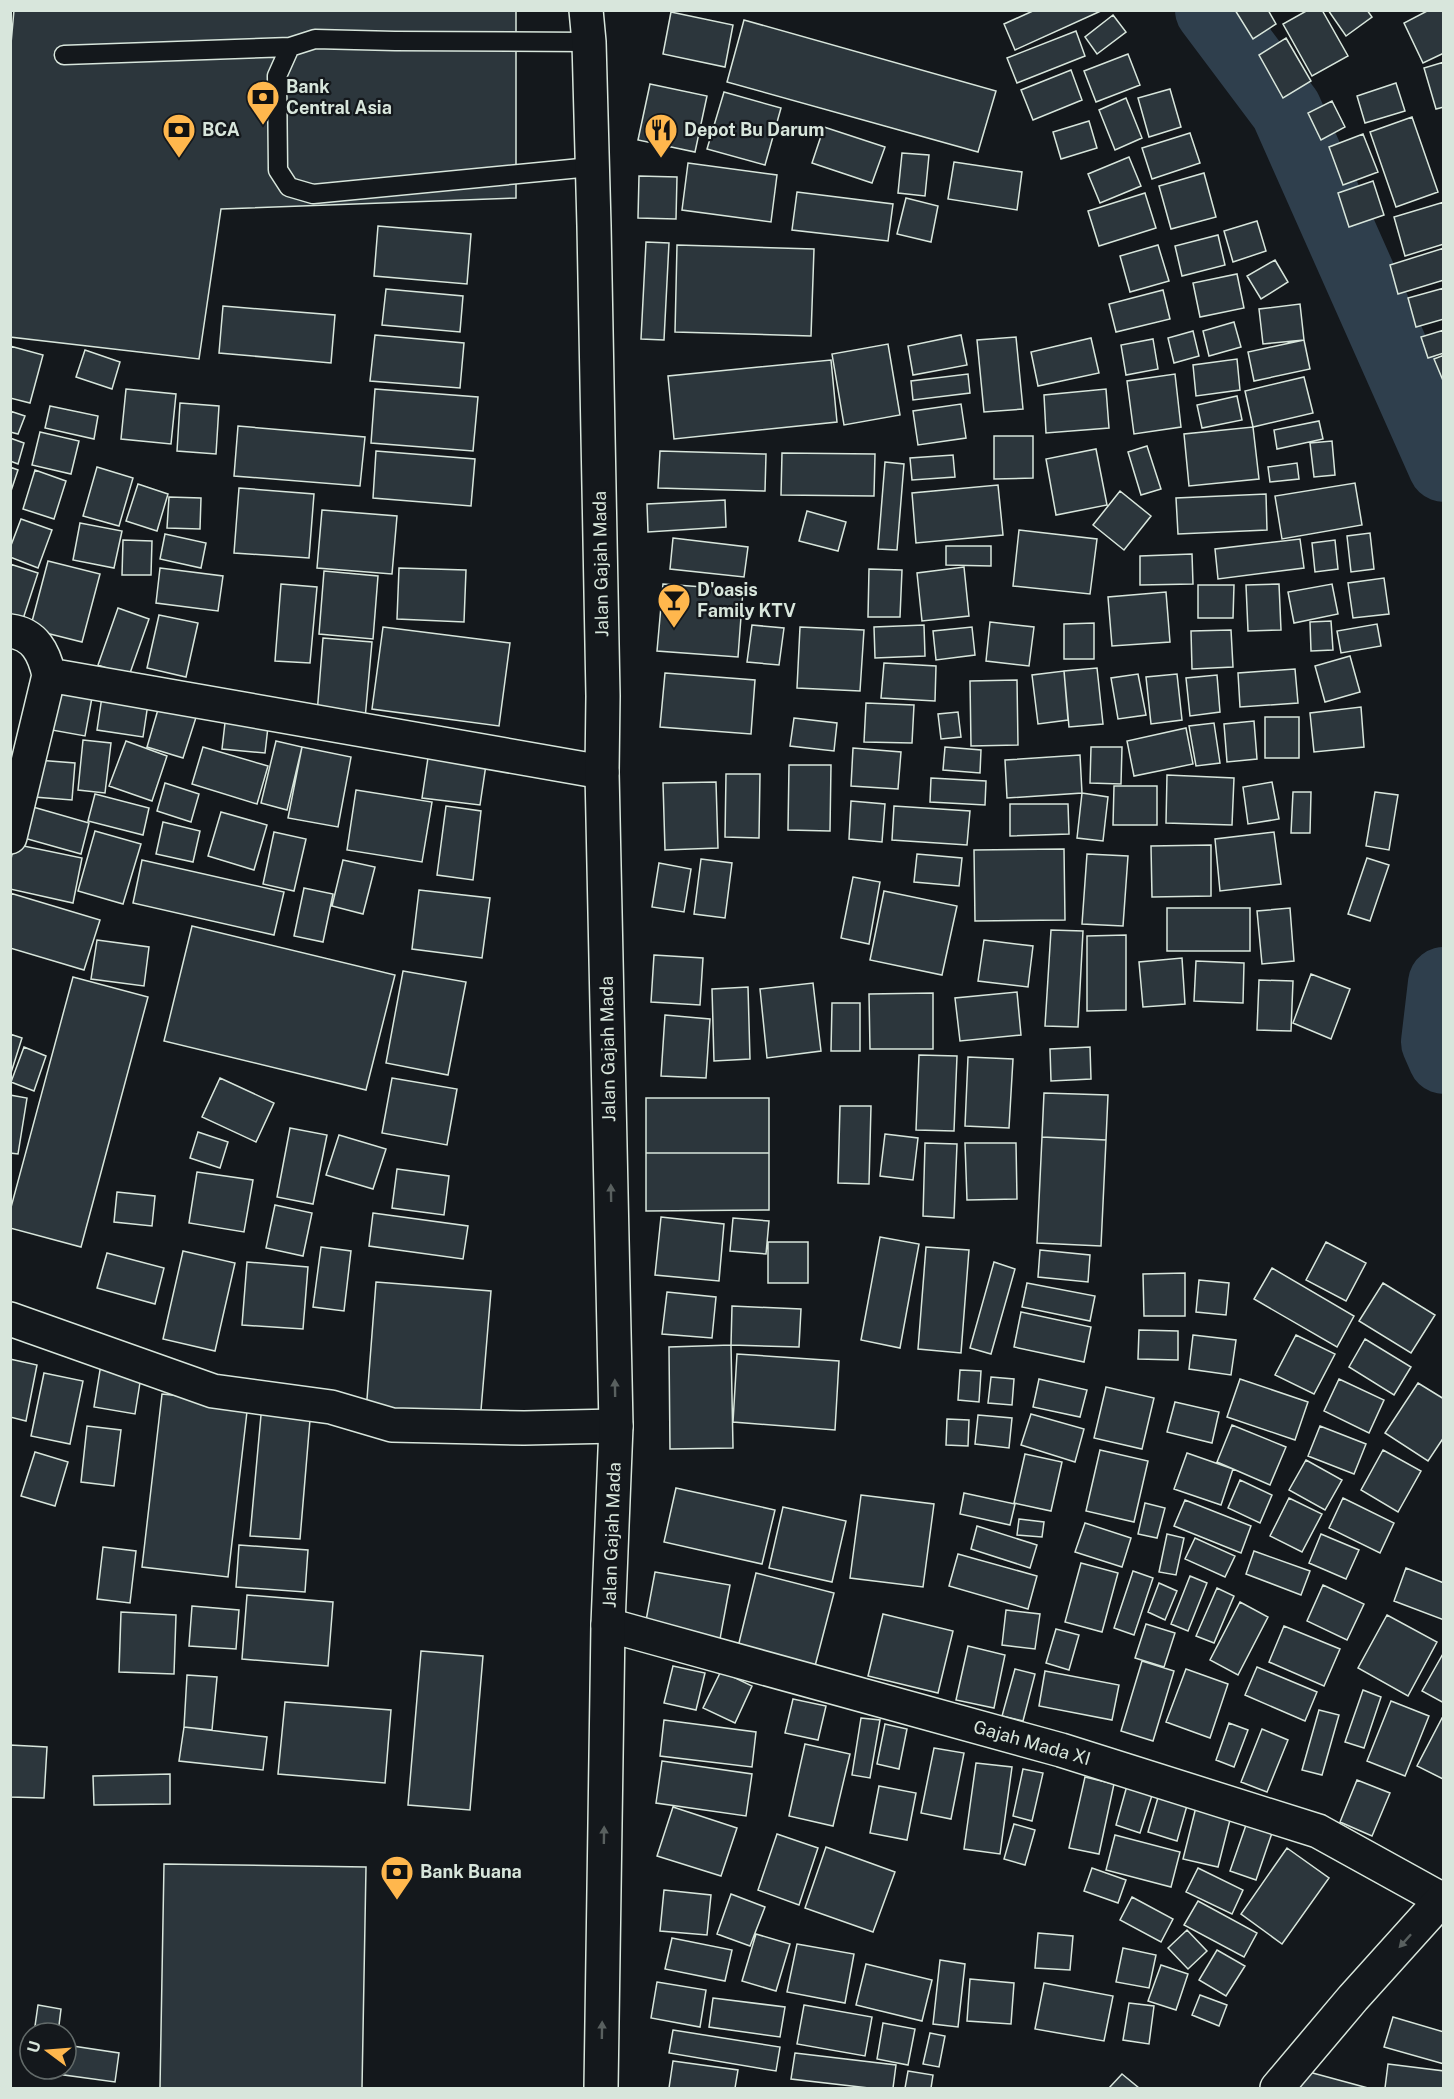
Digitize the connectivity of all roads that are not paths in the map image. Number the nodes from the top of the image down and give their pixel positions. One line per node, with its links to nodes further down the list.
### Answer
1 (588, 26): 2 (lane); 4 (main road, Jalan Gajah Mada)
2 (290, 47): 3 (lane); 4 (lane)
3 (64, 55)
4 (591, 167): 7 (main road, Jalan Gajah Mada)
5 (10, 631): 6 (main road)
6 (49, 675): 7 (main road); 8 (main road)
7 (602, 772): 10 (main road, Jalan Gajah Mada, one-way to 7)
8 (10, 837)
9 (10, 1319): 10 (main road)
10 (616, 1425): 11 (main road, Jalan Gajah Mada)
11 (608, 1625): 12 (main road, Gajah Mada XI); 13 (main road, Jalan Gajah Mada, one-way to 11)
12 (1442, 1898): 14 (main road, one-way to 14)
13 (601, 2088)
14 (1277, 2088)

